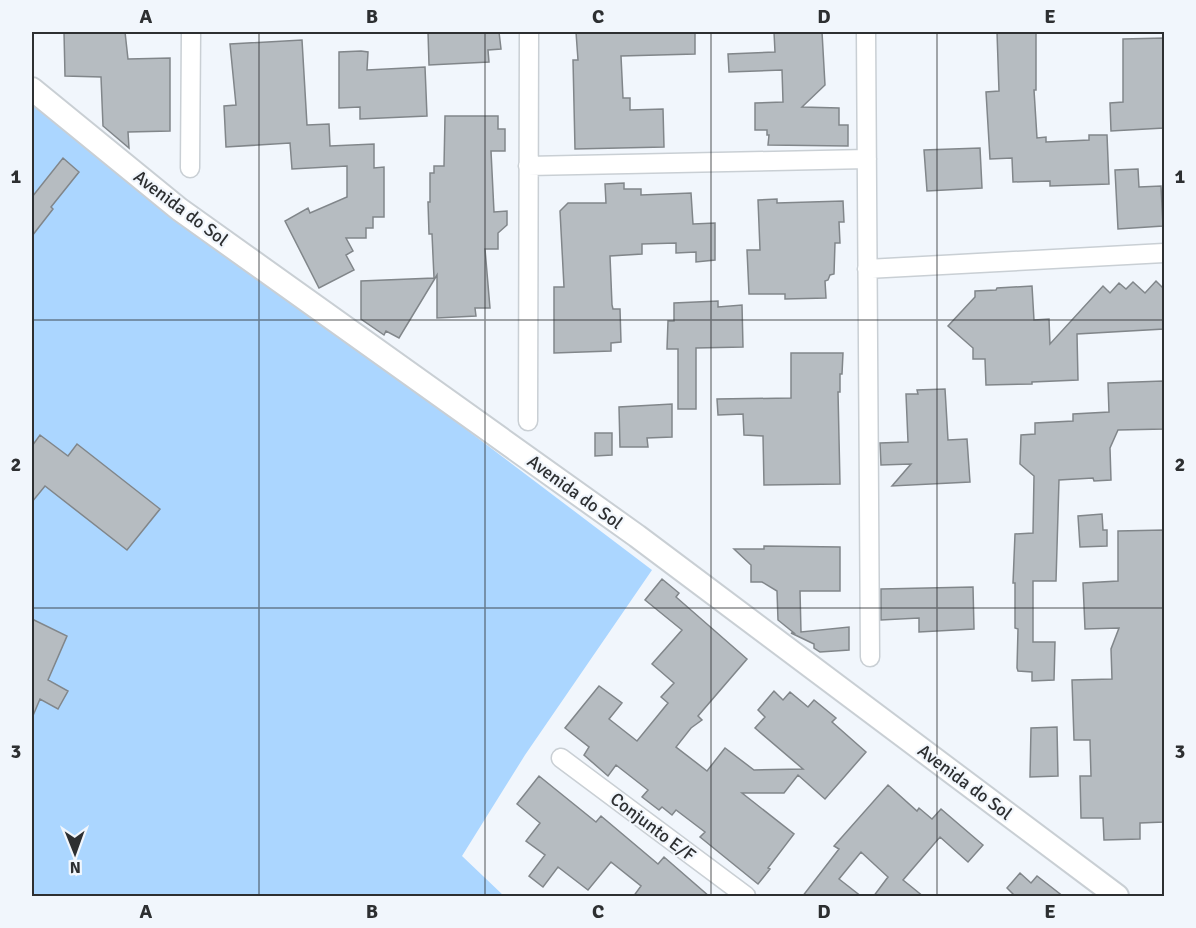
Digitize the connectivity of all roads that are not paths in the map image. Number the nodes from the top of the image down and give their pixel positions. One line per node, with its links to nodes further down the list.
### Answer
1 (176, 32): 4 (street)
2 (529, 32): 7 (street)
3 (866, 32): 6 (street)
4 (191, 37): 8 (street)
5 (32, 89): 15 (street, Avenida do Sol)
6 (867, 159): 7 (street); 10 (street)
7 (528, 166): 11 (street)
8 (190, 168)
9 (1164, 253): 10 (street)
10 (867, 269): 12 (street)
11 (528, 421)
12 (870, 657)
13 (561, 758): 14 (street, Conjunto E/F)
14 (746, 897)
15 (1118, 897)

